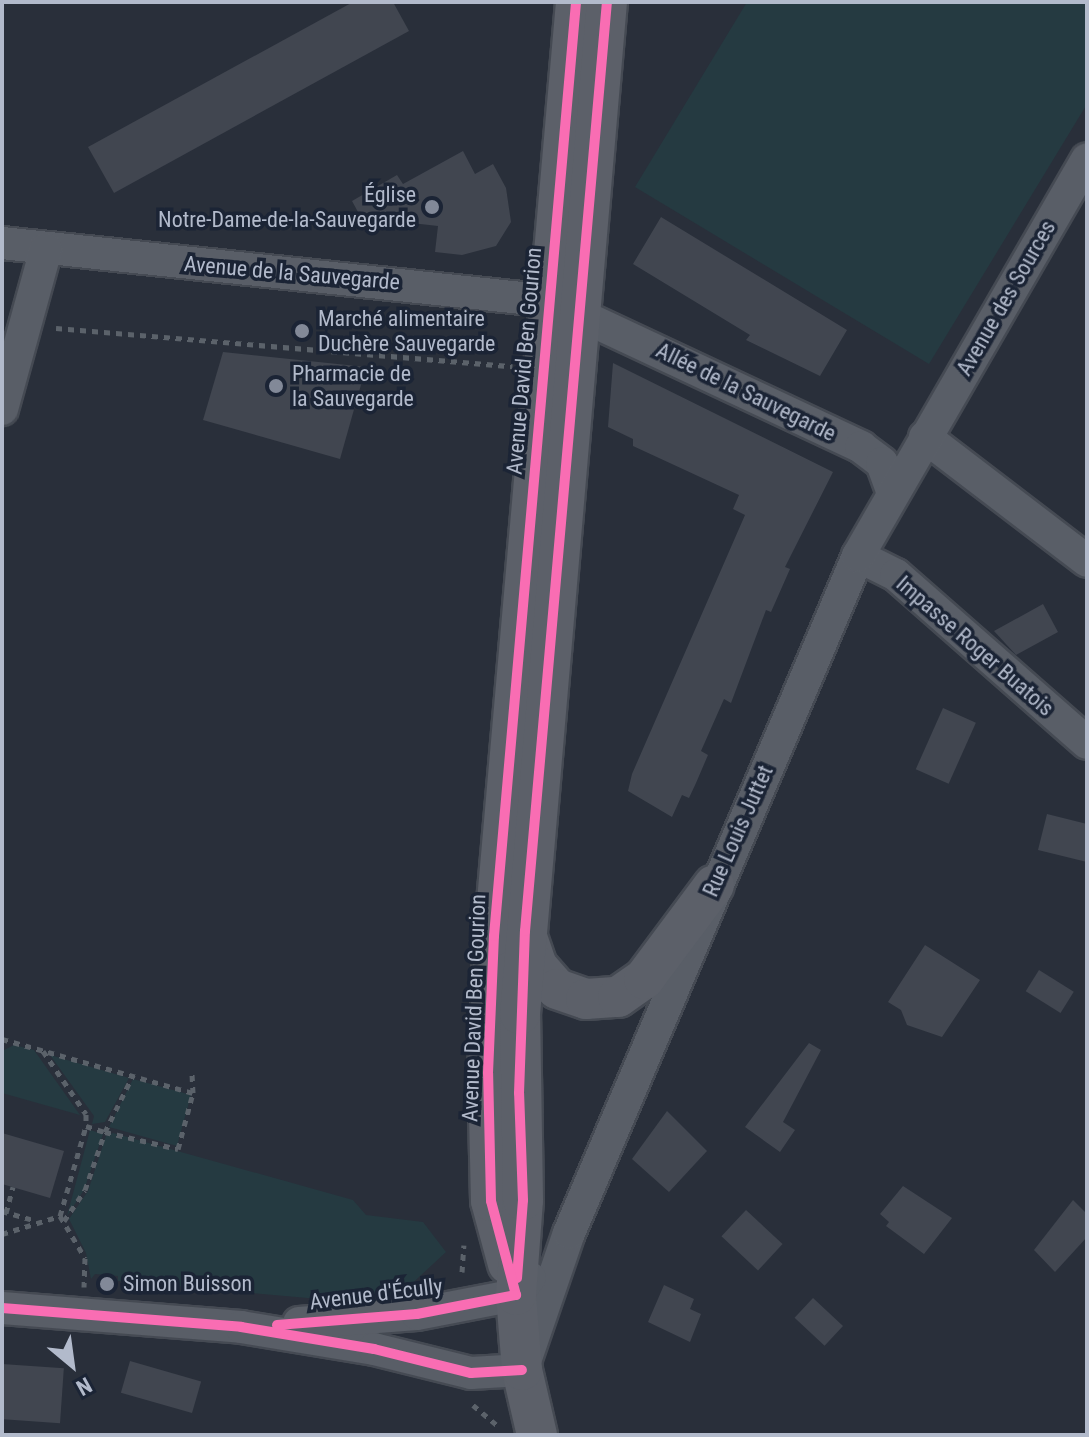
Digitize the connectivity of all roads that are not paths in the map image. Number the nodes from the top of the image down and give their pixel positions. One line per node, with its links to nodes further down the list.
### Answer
1 (576, 2): 6 (main road, Avenue David Ben Gourion)
2 (607, 2): 6 (main road, Avenue David Ben Gourion)
3 (1087, 159): 8 (street, Avenue des Sources)
4 (2, 243): 5 (street, Avenue de la Sauvegarde)
5 (46, 249): 6 (street, Avenue de la Sauvegarde); 7 (street)
6 (565, 307): 9 (street, Allée de la Sauvegarde); 14 (main road, Avenue David Ben Gourion); 16 (main road, Avenue David Ben Gourion)
7 (2, 409)
8 (925, 437): 9 (street, Rue Louis Juttet); 11 (street)
9 (892, 491): 10 (street, Rue Louis Juttet)
10 (858, 556): 12 (street, Impasse Roger Buatois); 13 (street, Rue Louis Juttet)
11 (1087, 561)
12 (1087, 743)
13 (714, 885): 14 (main road); 15 (street, Rue Louis Juttet)
14 (525, 931): 16 (main road, Avenue David Ben Gourion)
15 (569, 1233): 16 (street, Rue Louis Juttet); 19 (street, Rue Louis Juttet)
16 (516, 1295): 18 (street, Avenue d'Écully); 19 (main road, Avenue David Ben Gourion)
17 (2, 1308): 18 (street, Avenue d'Écully)
18 (241, 1327): 19 (street, Avenue d'Écully)
19 (522, 1370): 20 (main road)
20 (537, 1435)

